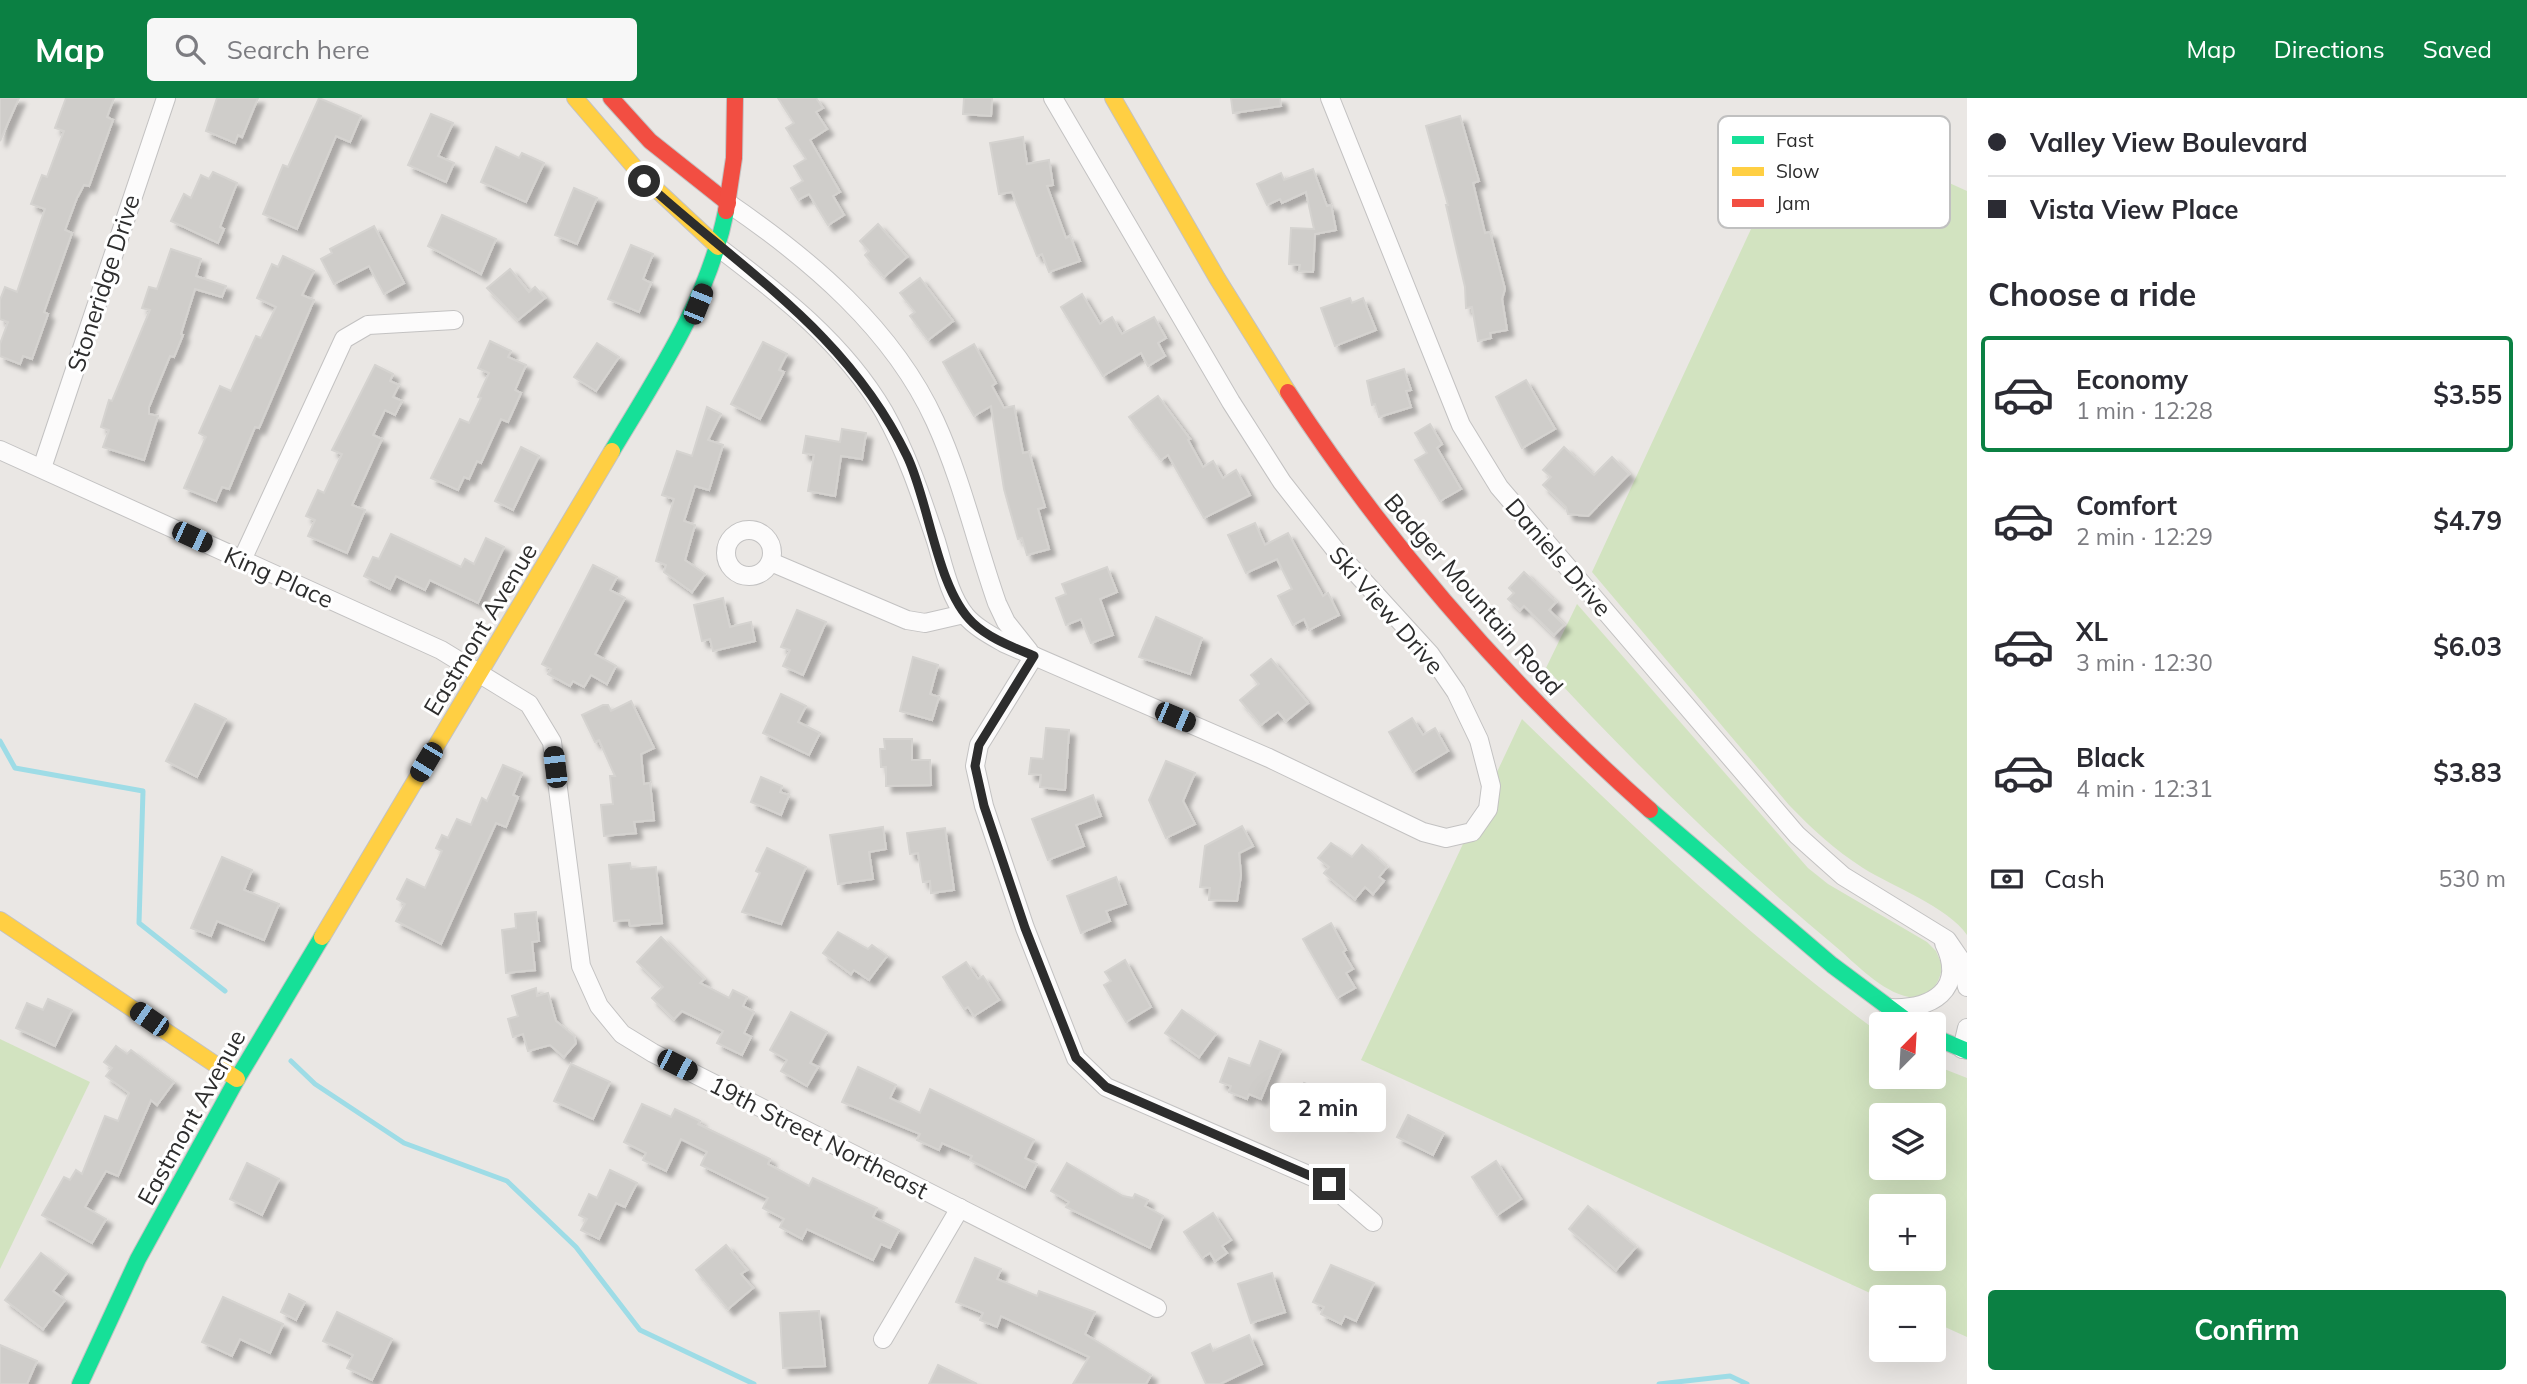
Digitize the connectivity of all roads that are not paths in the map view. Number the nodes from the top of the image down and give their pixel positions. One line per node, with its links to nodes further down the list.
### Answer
1 (166, 98): 12 (street, Stoneridge Drive)
2 (575, 98): 9 (main road)
3 (611, 98): 8 (main road)
4 (735, 98): 8 (main road, Eastmont Avenue)
5 (1053, 98): 16 (street, Ski View Drive)
6 (1113, 98): 21 (main road, Badger Mountain Road)
7 (1330, 98): 19 (street, Daniels Drive)
8 (728, 203): 9 (main road, Eastmont Avenue); 16 (street)
9 (718, 247): 15 (street); 17 (main road, Eastmont Avenue)
10 (454, 320): 13 (street)
11 (0, 450): 12 (street, King Place)
12 (42, 468): 13 (street, King Place)
13 (242, 560): 17 (street, King Place)
14 (771, 562): 15 (street)
15 (964, 614): 16 (street, Ski View Drive)
16 (1034, 656): 28 (street)
17 (481, 672): 26 (main road, Eastmont Avenue); 27 (street, 19th Street Northeast)
18 (0, 920): 26 (main road)
19 (1920, 923): 20 (street, Daniels Drive); 21 (street, Daniels Drive)
20 (1967, 987)
21 (1888, 1008): 22 (main road, Badger Mountain Road)
22 (1894, 1012)
23 (1967, 1028): 25 (street)
24 (1946, 1042): 25 (main road)
25 (1965, 1050)
26 (237, 1079): 31 (main road, Eastmont Avenue)
27 (960, 1209): 29 (street, 19th Street Northeast); 30 (street)
28 (1373, 1223)
29 (1157, 1308)
30 (883, 1339)
31 (80, 1384)

